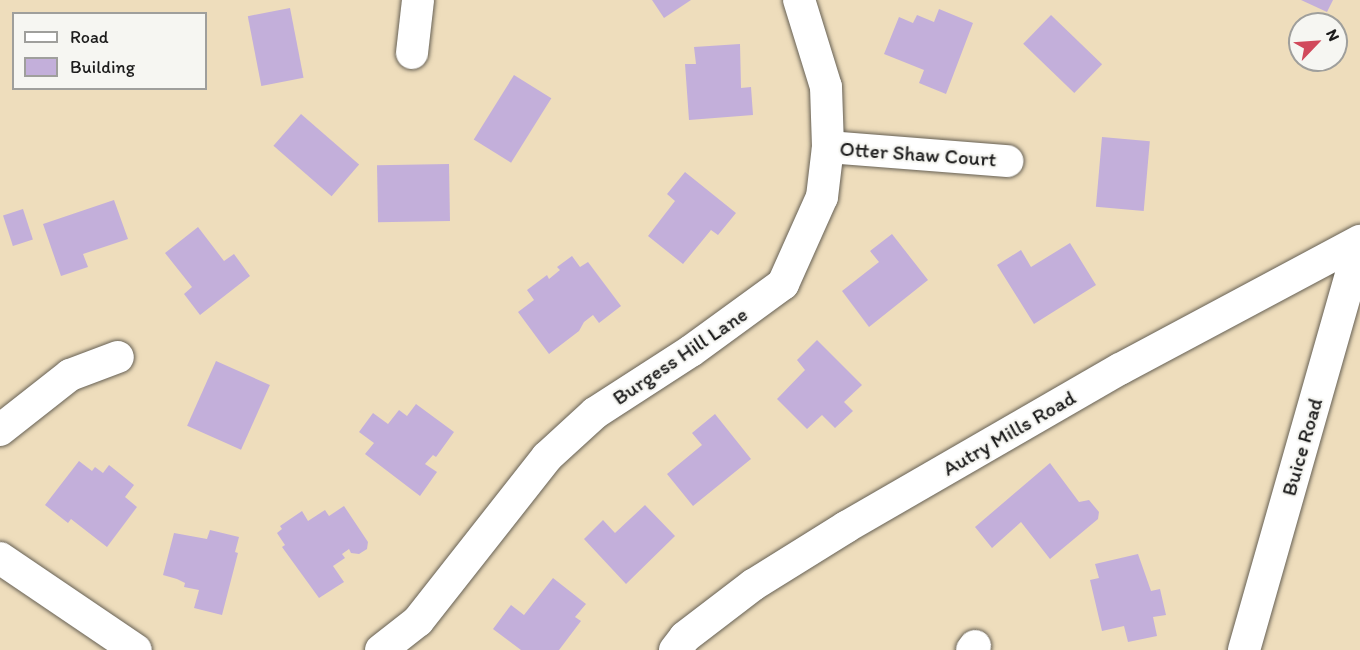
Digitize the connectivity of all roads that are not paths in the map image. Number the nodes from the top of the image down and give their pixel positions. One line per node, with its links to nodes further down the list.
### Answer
1 (418, 0): 3 (street)
2 (799, 0): 4 (street, Burgess Hill Lane)
3 (412, 53)
4 (828, 147): 5 (street, Otter Shaw Court); 11 (street, Burgess Hill Lane)
5 (1007, 161)
6 (1360, 243): 12 (street, Autry Mills Road); 13 (street, Buice Road)
7 (118, 357): 8 (street)
8 (0, 430)
9 (0, 558): 10 (street)
10 (136, 650)
11 (381, 650)
12 (675, 650)
13 (1244, 650)

